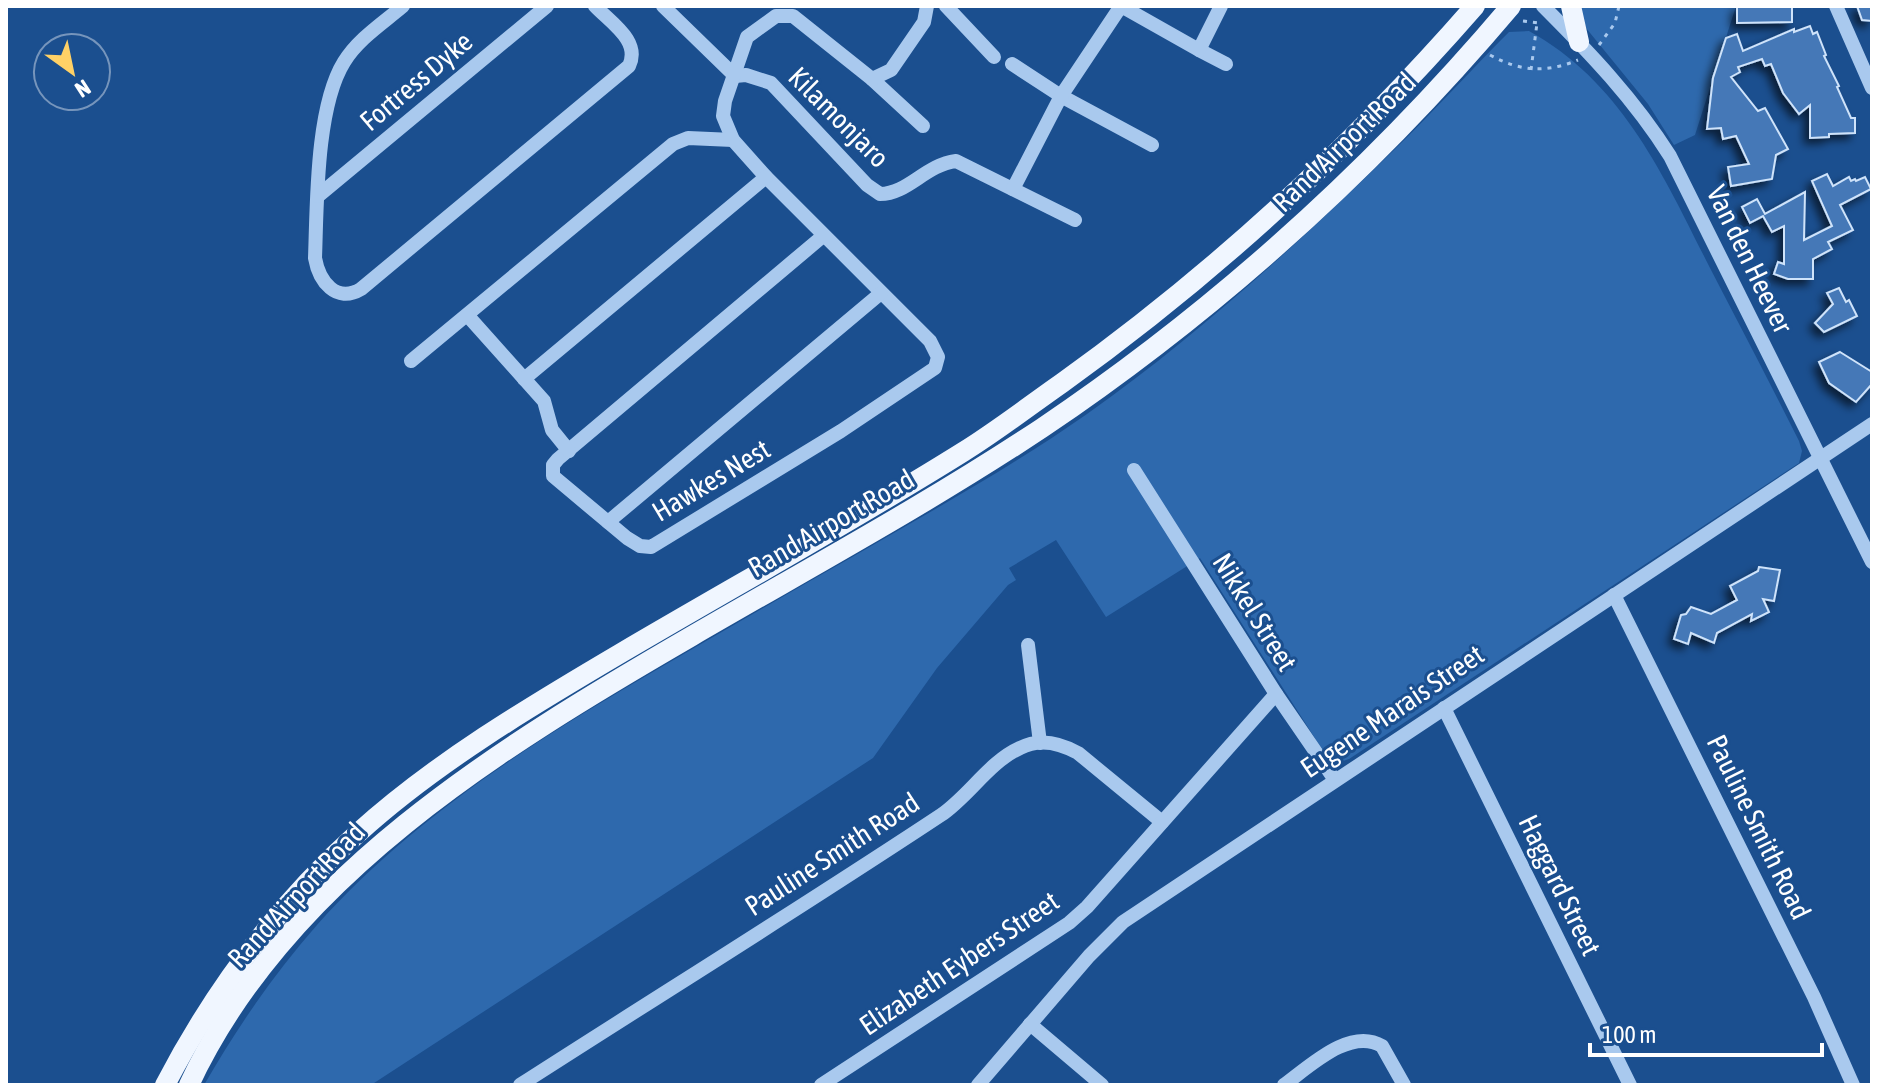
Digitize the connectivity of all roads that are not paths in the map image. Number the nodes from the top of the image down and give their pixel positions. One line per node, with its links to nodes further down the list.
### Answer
1 (403, 6): 28 (street)
2 (547, 6): 28 (street, Fortress Dyke)
3 (595, 6): 28 (street)
4 (927, 6): 20 (street)
5 (946, 6): 16 (street)
6 (1121, 6): 15 (street); 22 (street)
7 (1221, 6): 15 (street)
8 (1475, 6): 49 (main road, Rand Airport Road)
9 (1543, 6): 14 (street, Van den Heever)
10 (1571, 6): 14 (main road)
11 (1836, 6): 21 (street)
12 (668, 8): 19 (street)
13 (1516, 13): 50 (main road, Rand Airport Road)
14 (1585, 49): 37 (street, Van den Heever)
15 (1199, 50): 18 (street)
16 (994, 57)
17 (1012, 64): 22 (street)
18 (1226, 64)
19 (735, 76): 20 (street, Hawkes Nest); 24 (street, Hawkes Nest); 27 (street, Kilamonjaro)
20 (872, 79): 23 (street, Hawkes Nest)
21 (1872, 88)
22 (1061, 96): 25 (street); 27 (street)
23 (923, 126)
24 (733, 140): 26 (street, Hawkes Nest); 32 (street)
25 (1152, 145)
26 (766, 177): 30 (street, Hawkes Nest); 34 (street)
27 (1013, 189): 29 (street, Kilamonjaro)
28 (318, 196)
29 (1075, 220)
30 (823, 236): 31 (street, Hawkes Nest); 36 (street)
31 (881, 293): 39 (street); 39 (street, Hawkes Nest)
32 (468, 316): 33 (street); 34 (street)
33 (411, 361)
34 (524, 379): 36 (street)
35 (1872, 424): 37 (street, Eugene Marais Street)
36 (569, 451): 39 (street, Hawkes Nest)
37 (1821, 458): 40 (street, Van den Heever); 41 (street, Eugene Marais Street)
38 (1134, 470): 43 (street, Nikkel Street)
39 (608, 522)
40 (1872, 562)
41 (1614, 595): 44 (street, Eugene Marais Street); 58 (street, Pauline Smith Road)
42 (1028, 645): 45 (street)
43 (1276, 694): 46 (street, Nikkel Street); 47 (street, Elizabeth Eybers Street)
44 (1444, 708): 46 (street, Eugene Marais Street); 57 (street, Haggard Street)
45 (1040, 743): 47 (street); 51 (street, Pauline Smith Road)
46 (1335, 780): 48 (street, Eugene Marais Street)
47 (1162, 822): 52 (street, Elizabeth Eybers Street)
48 (1030, 1024): 53 (street, Eugene Marais Street); 54 (street)
49 (165, 1085)
50 (189, 1085)
51 (520, 1085)
52 (821, 1085)
53 (978, 1085)
54 (1102, 1085)
55 (1284, 1085): 56 (street)
56 (1404, 1085)
57 (1630, 1085)
58 (1853, 1085)

